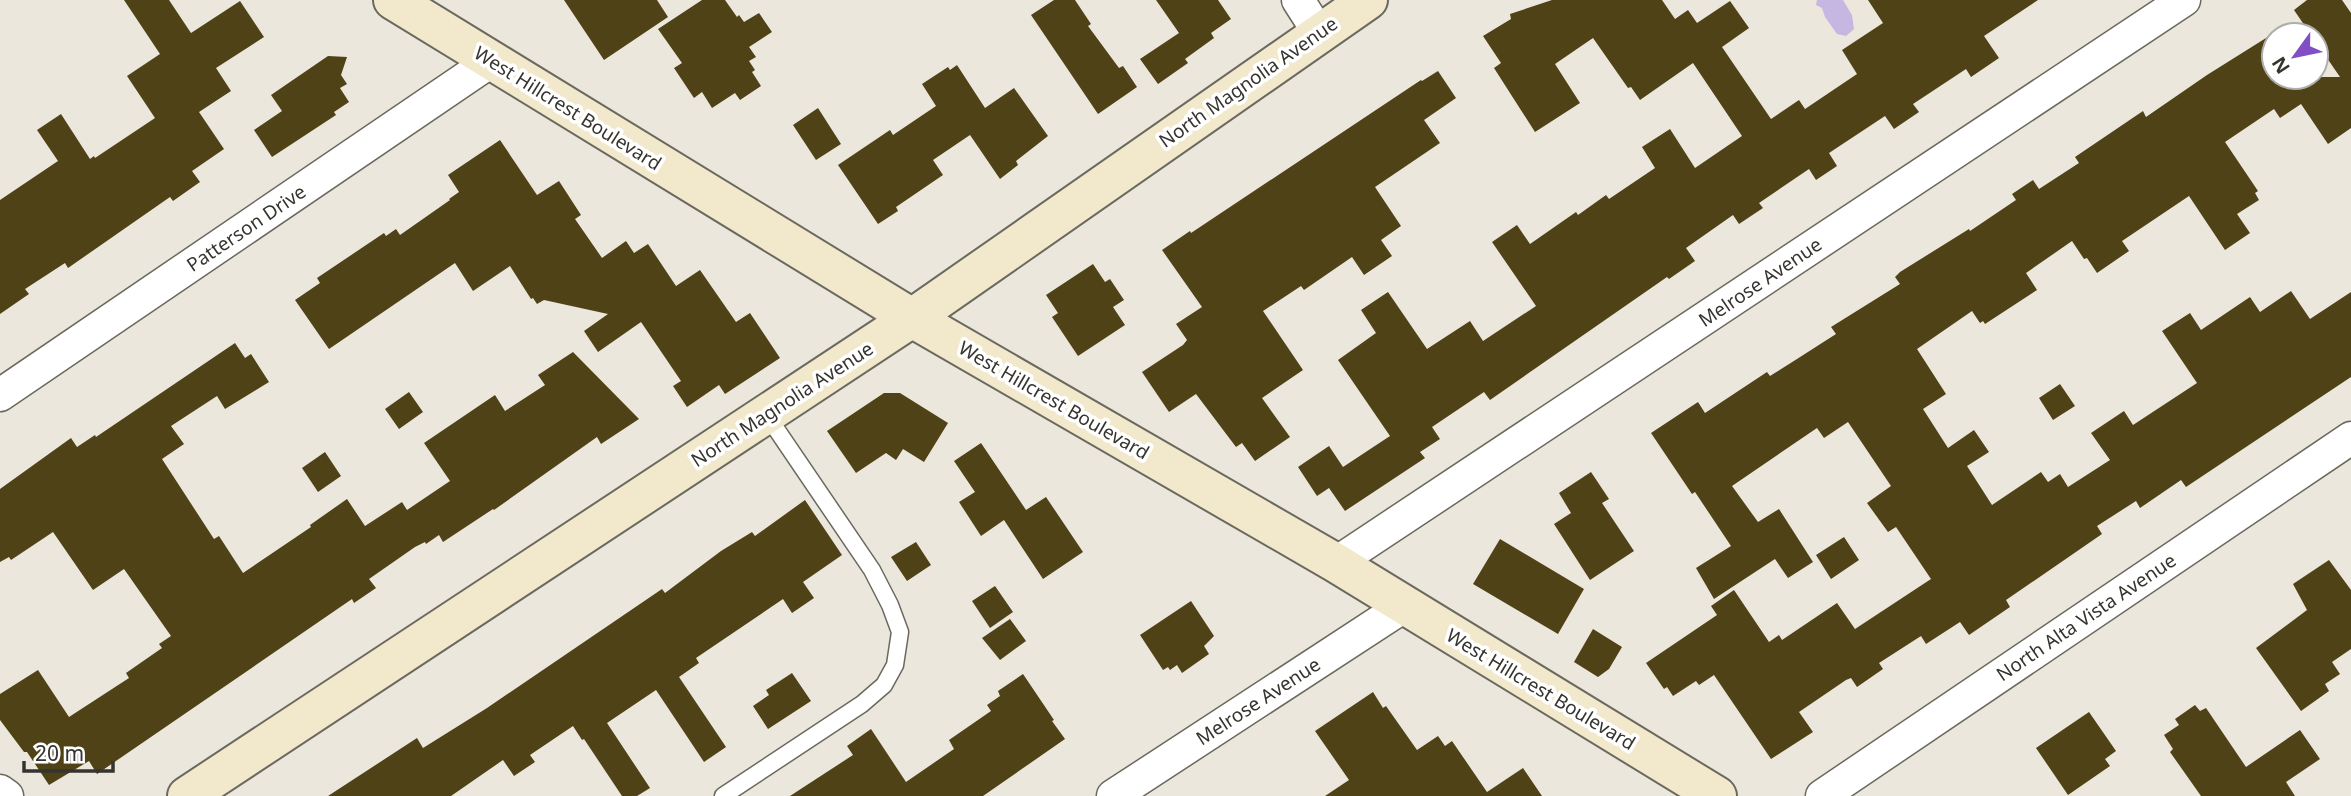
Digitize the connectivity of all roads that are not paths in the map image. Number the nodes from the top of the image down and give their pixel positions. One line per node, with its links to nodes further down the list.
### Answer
1 (393, 0): 6 (street, West Hillcrest Boulevard)
2 (1298, 0): 5 (street)
3 (1367, 0): 5 (street, North Magnolia Avenue)
4 (2185, 0): 11 (street, Melrose Avenue)
5 (1319, 33): 7 (street, North Magnolia Avenue)
6 (491, 61): 7 (street, West Hillcrest Boulevard); 8 (street, Patterson Drive)
7 (912, 318): 9 (street, North Magnolia Avenue); 11 (street, West Hillcrest Boulevard)
8 (0, 395)
9 (766, 414): 15 (street, North Magnolia Avenue); 16 (lane)
10 (2351, 438): 19 (street, North Alta Vista Avenue)
11 (1336, 563): 12 (street, West Hillcrest Boulevard)
12 (1404, 606): 17 (street, Melrose Avenue); 18 (street, West Hillcrest Boulevard)
13 (0, 791): 14 (street)
14 (7, 796)
15 (187, 796)
16 (723, 796)
17 (1113, 796)
18 (1717, 796)
19 (1822, 796)

